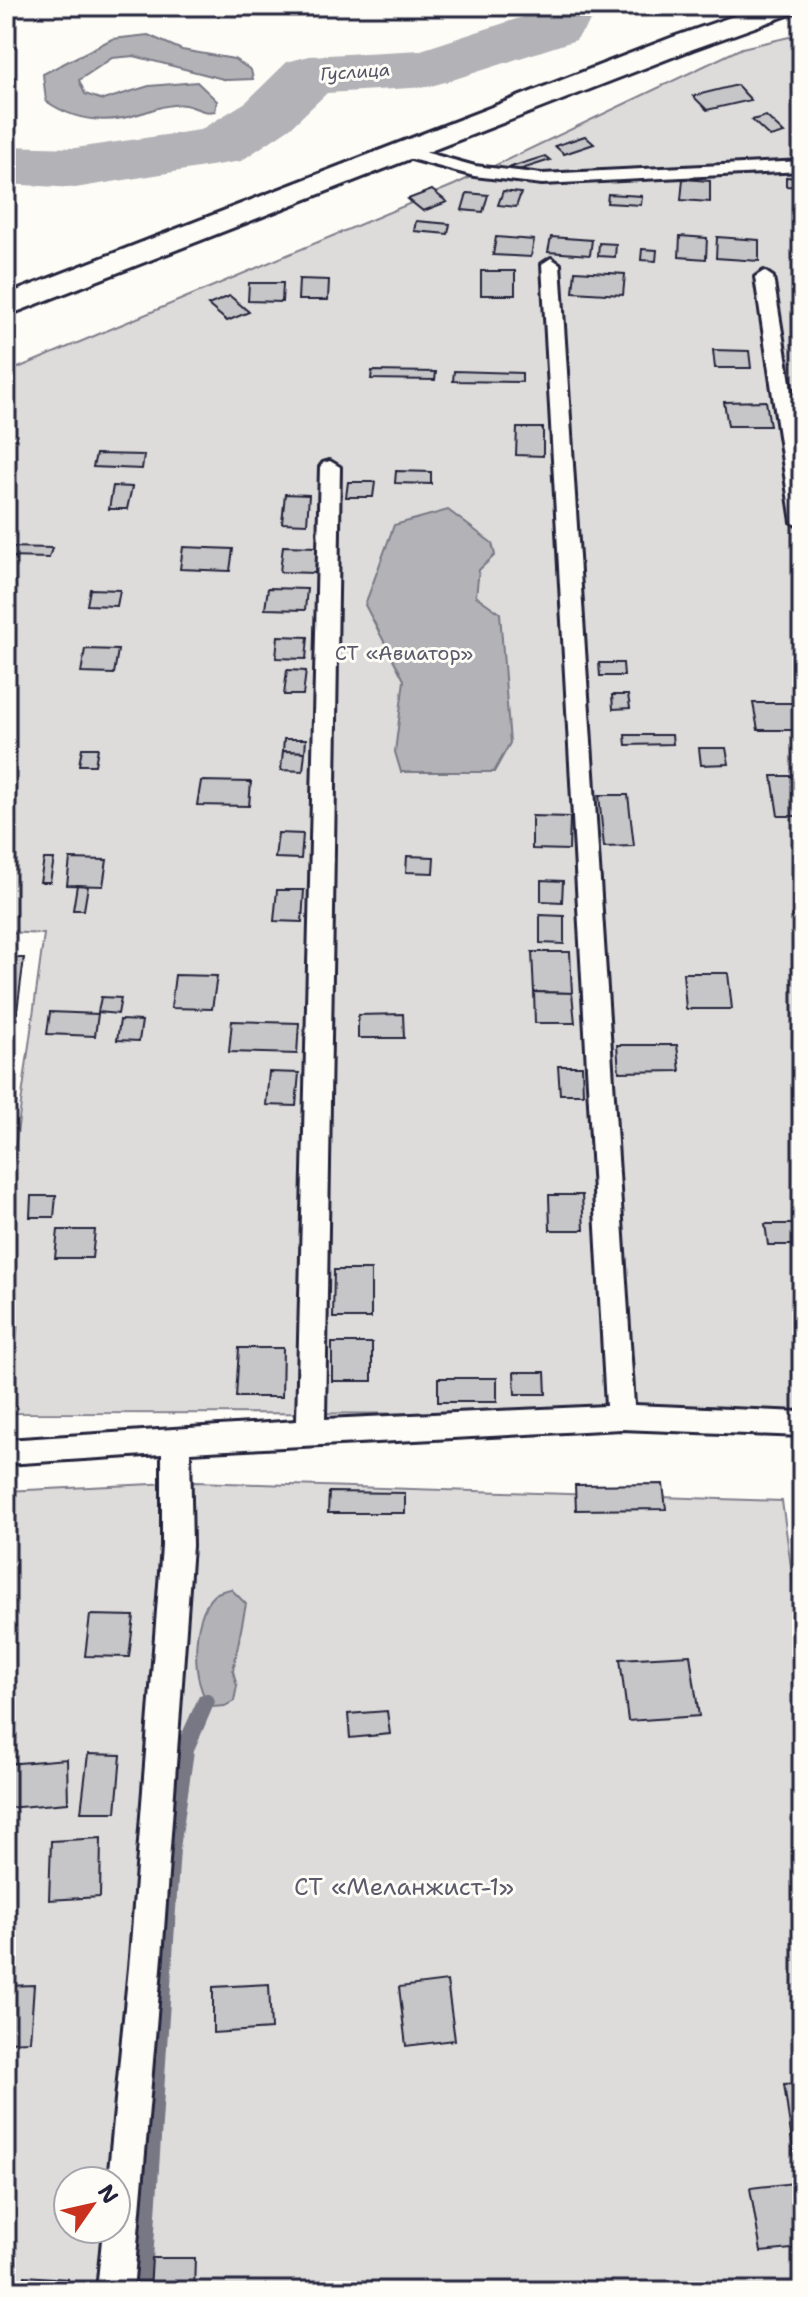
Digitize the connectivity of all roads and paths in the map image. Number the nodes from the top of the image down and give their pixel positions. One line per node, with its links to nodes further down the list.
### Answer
1 (791, 6): 2 (street)
2 (406, 152): 3 (lane); 6 (street)
3 (802, 166)
4 (551, 264): 9 (lane)
5 (764, 277): 8 (lane)
6 (6, 306)
7 (330, 467): 11 (lane)
8 (802, 522)
9 (621, 1417): 10 (lane); 11 (lane)
10 (802, 1424)
11 (311, 1432): 12 (lane)
12 (176, 1441): 13 (lane); 14 (lane)
13 (6, 1452)
14 (115, 2291)

